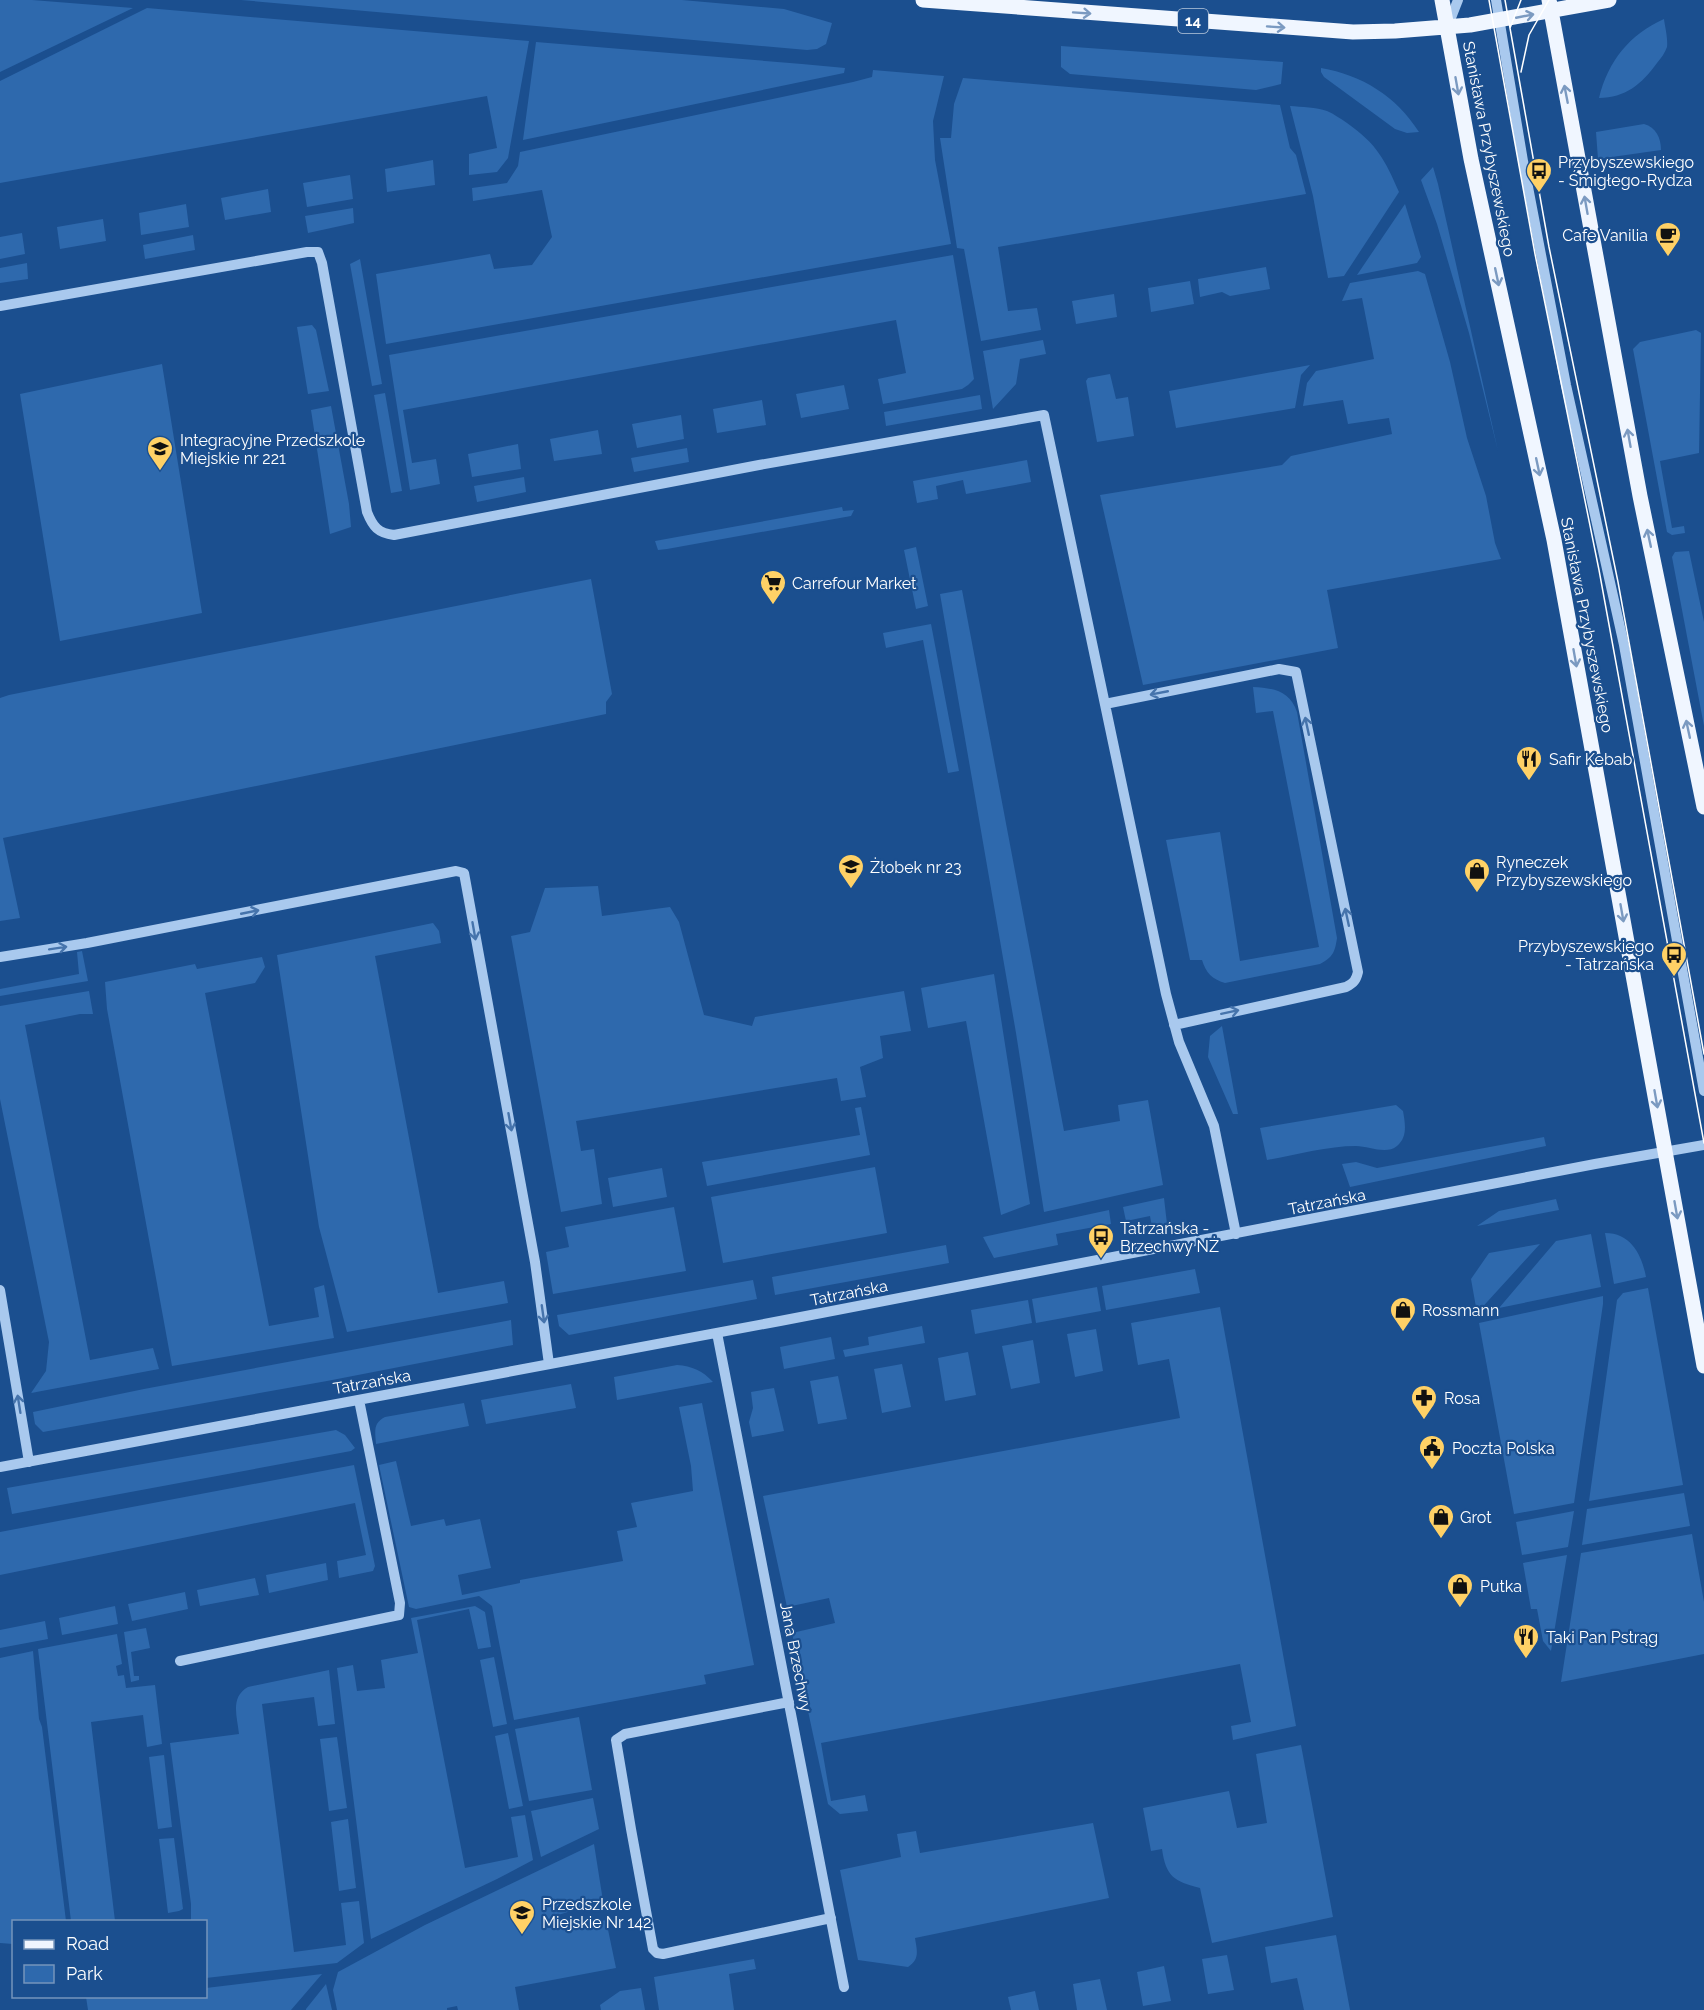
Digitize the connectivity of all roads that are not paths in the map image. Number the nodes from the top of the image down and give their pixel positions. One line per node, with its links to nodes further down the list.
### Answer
1 (922, 0): 8 (main road, 14, one-way to 8)
2 (1442, 0): 8 (main road, Stanisława Przybyszewskiego)
3 (1458, 0): 8 (street)
4 (1496, 0): 7 (street)
5 (1609, 0): 6 (main road, 14)
6 (1549, 6): 7 (main road, 14, one-way to 6); 11 (main road, one-way to 6)
7 (1499, 21): 8 (main road, 14); 14 (street)
8 (1447, 28): 16 (main road, Stanisława Przybyszewskiego, one-way to 16)
9 (0, 306): 10 (street)
10 (1105, 704): 13 (street); 13 (street, one-way to 10)
11 (1704, 807)
12 (0, 957): 20 (street, one-way to 20)
13 (1174, 1025): 17 (street)
14 (1704, 1091)
15 (1704, 1145): 16 (street, Tatrzańska)
16 (1665, 1152): 17 (street, Tatrzańska); 21 (main road, Stanisława Przybyszewskiego, one-way to 21)
17 (1236, 1234): 19 (street, Tatrzańska)
18 (0, 1290): 23 (street, one-way to 18)
19 (717, 1333): 20 (street, Tatrzańska); 26 (street, Jana Brzechwy)
20 (549, 1364): 22 (street, Tatrzańska)
21 (1704, 1366)
22 (359, 1400): 23 (street, Tatrzańska); 25 (street)
23 (29, 1462): 24 (street, Tatrzańska)
24 (0, 1467)
25 (180, 1661)
26 (789, 1702): 27 (street, Jana Brzechwy); 27 (street)
27 (831, 1918): 28 (street, Jana Brzechwy)
28 (844, 1987)

